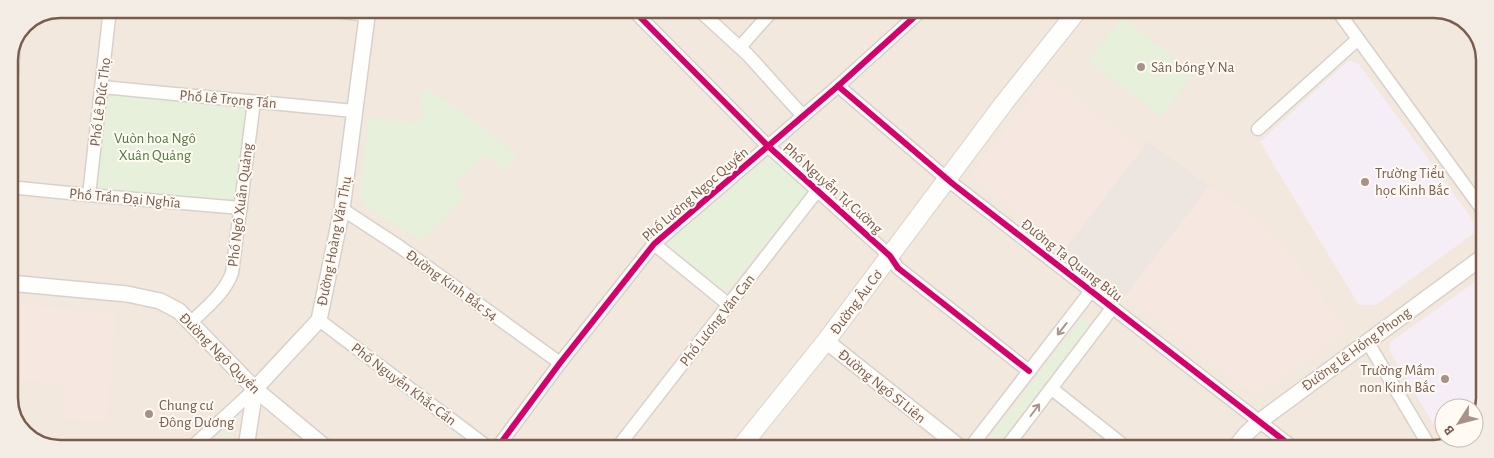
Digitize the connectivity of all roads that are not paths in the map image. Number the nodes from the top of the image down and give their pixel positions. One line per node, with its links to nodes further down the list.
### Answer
1 (109, 18): 12 (street, Phố Lê Đức Thọ)
2 (367, 18): 14 (street, Đường Hoàng Văn Thụ)
3 (642, 18): 17 (street, Phố Nguyễn Tự Cường)
4 (707, 18): 10 (street)
5 (766, 18): 10 (street)
6 (913, 18): 11 (street, Phố Lương Ngọc Quyến)
7 (1071, 18): 18 (main road, Đường Âu Cơ)
8 (1343, 18): 9 (street)
9 (1358, 39): 16 (street); 22 (street)
10 (740, 47): 15 (street)
11 (838, 86): 15 (street, Phố Lương Ngọc Quyến); 18 (street, Đường Tạ Quang Bửu)
12 (102, 87): 13 (street, Phố Lê Trọng Tấn); 21 (street, Phố Lê Đức Thọ)
13 (254, 102): 14 (street, Phố Lê Trọng Tấn); 23 (street, Phố Ngô Xuân Quảng)
14 (354, 111): 24 (street, Đường Hoàng Văn Thụ)
15 (803, 116): 17 (street, Phố Lương Ngọc Quyến)
16 (1258, 128)
17 (768, 146): 20 (street, Phố Nguyễn Tự Cường); 25 (street, Phố Lương Ngọc Quyến)
18 (946, 178): 26 (main road, Đường Âu Cơ); 29 (street, Đường Tạ Quang Bửu)
19 (18, 188): 21 (street, Phố Trần Đại Nghĩa)
20 (817, 191): 26 (street, Phố Nguyễn Tự Cường); 30 (street, Phố Lương Văn Can)
21 (89, 195): 23 (street, Phố Trần Đại Nghĩa)
22 (1476, 201)
23 (240, 208): 33 (street, Phố Ngô Xuân Quảng)
24 (342, 209): 32 (street, Đường Hoàng Văn Thụ); 36 (street, Đường Kinh Bắc 54)
25 (654, 244): 30 (street); 36 (street, Phố Lương Ngọc Quyến)
26 (890, 256): 35 (main road, Đường Âu Cơ); 37 (street, Phố Nguyễn Tự Cường)
27 (1476, 262): 34 (street, Đường Lê Hồng Phong)
28 (18, 284): 33 (street, Đường Ngô Quyền)
29 (1092, 290): 31 (street, Đường Tạ Quang Bửu); 37 (street, one-way to 37)
30 (729, 305): 46 (street, Phố Lương Văn Can)
31 (1112, 307): 39 (street); 40 (street, Đường Tạ Quang Bửu)
32 (318, 320): 38 (street, Đường Hoàng Văn Thụ); 44 (street, Phố Nguyễn Khắc Cần)
33 (190, 323): 38 (street, Đường Ngô Quyền)
34 (1367, 340): 40 (street, Đường Lê Hồng Phong); 54 (street)
35 (826, 341): 47 (main road, Đường Âu Cơ); 48 (street, Đường Ngô Sĩ Liên)
36 (560, 363): 45 (street, Phố Lương Ngọc Quyến)
37 (1029, 370): 49 (street)
38 (255, 389): 41 (street); 42 (street); 43 (street, Đường Ngô Quyền)
39 (1052, 389): 50 (street, one-way to 39); 51 (street)
40 (1260, 421): 52 (street, Đường Lê Hồng Phong); 53 (street, Đường Tạ Quang Bửu)
41 (200, 440)
42 (247, 440)
43 (316, 440)
44 (478, 440)
45 (503, 440)
46 (623, 440)
47 (746, 440)
48 (951, 440)
49 (976, 440)
50 (1013, 440)
51 (1117, 440)
52 (1241, 440)
53 (1284, 440)
54 (1426, 440)

